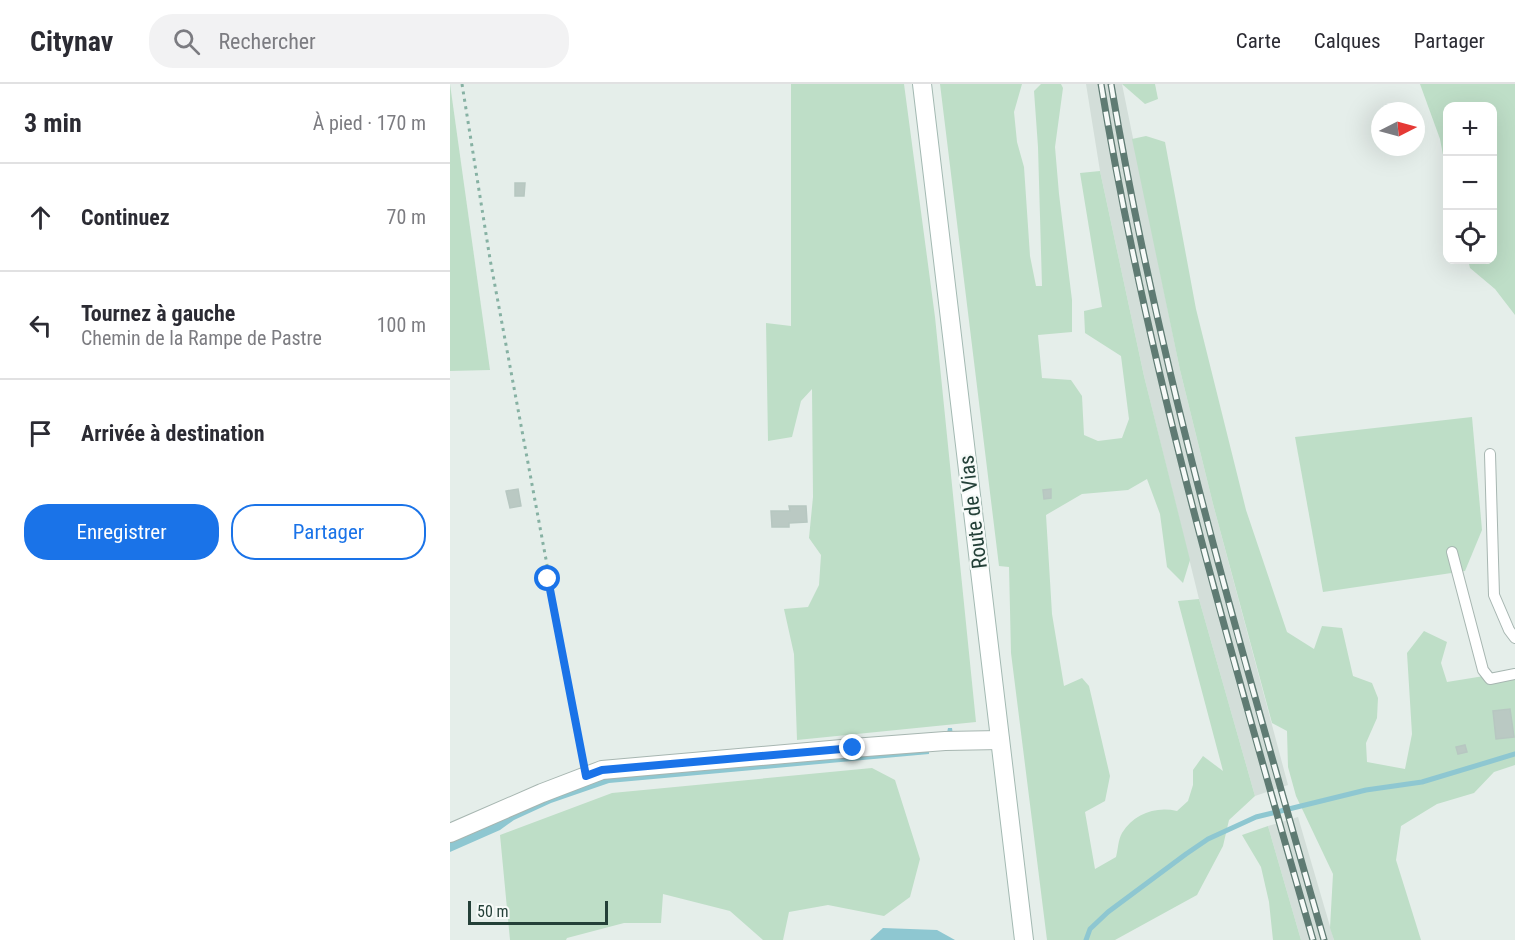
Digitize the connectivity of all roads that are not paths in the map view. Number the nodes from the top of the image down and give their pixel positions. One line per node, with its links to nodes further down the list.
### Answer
1 (922, 84): 6 (main road, Route de Vias)
2 (1490, 454): 4 (lane)
3 (1452, 552): 5 (lane)
4 (1515, 638)
5 (1515, 674)
6 (1000, 740): 7 (main road); 8 (main road, Route de Vias)
7 (450, 833)
8 (1024, 940)

